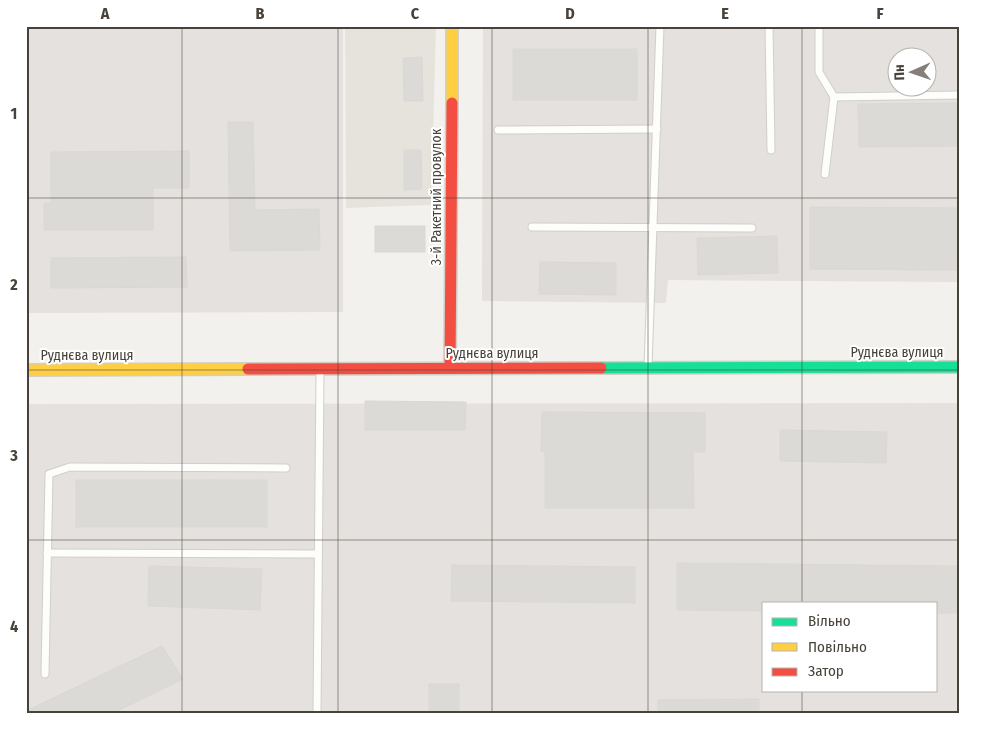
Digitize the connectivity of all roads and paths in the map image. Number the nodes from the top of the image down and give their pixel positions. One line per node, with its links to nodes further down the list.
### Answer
1 (452, 26): 15 (street, 3-й Ракетний провулок)
2 (660, 26): 7 (lane)
3 (768, 26): 9 (lane)
4 (819, 26): 6 (lane)
5 (959, 96): 6 (lane)
6 (834, 97): 10 (lane)
7 (657, 128): 8 (lane); 12 (lane)
8 (498, 130)
9 (771, 150)
10 (825, 174)
11 (532, 227): 12 (lane)
12 (654, 228): 13 (lane); 16 (lane)
13 (752, 228)
14 (959, 367): 16 (street, Руднєва вулиця)
15 (450, 368): 16 (street, Руднєва вулиця); 17 (street, Руднєва вулиця)
16 (648, 368)
17 (320, 369): 18 (street, Руднєва вулиця); 21 (lane)
18 (26, 370)
19 (286, 468): 20 (lane)
20 (47, 553): 21 (lane); 22 (lane)
21 (318, 554): 23 (lane)
22 (45, 674)
23 (317, 713)

